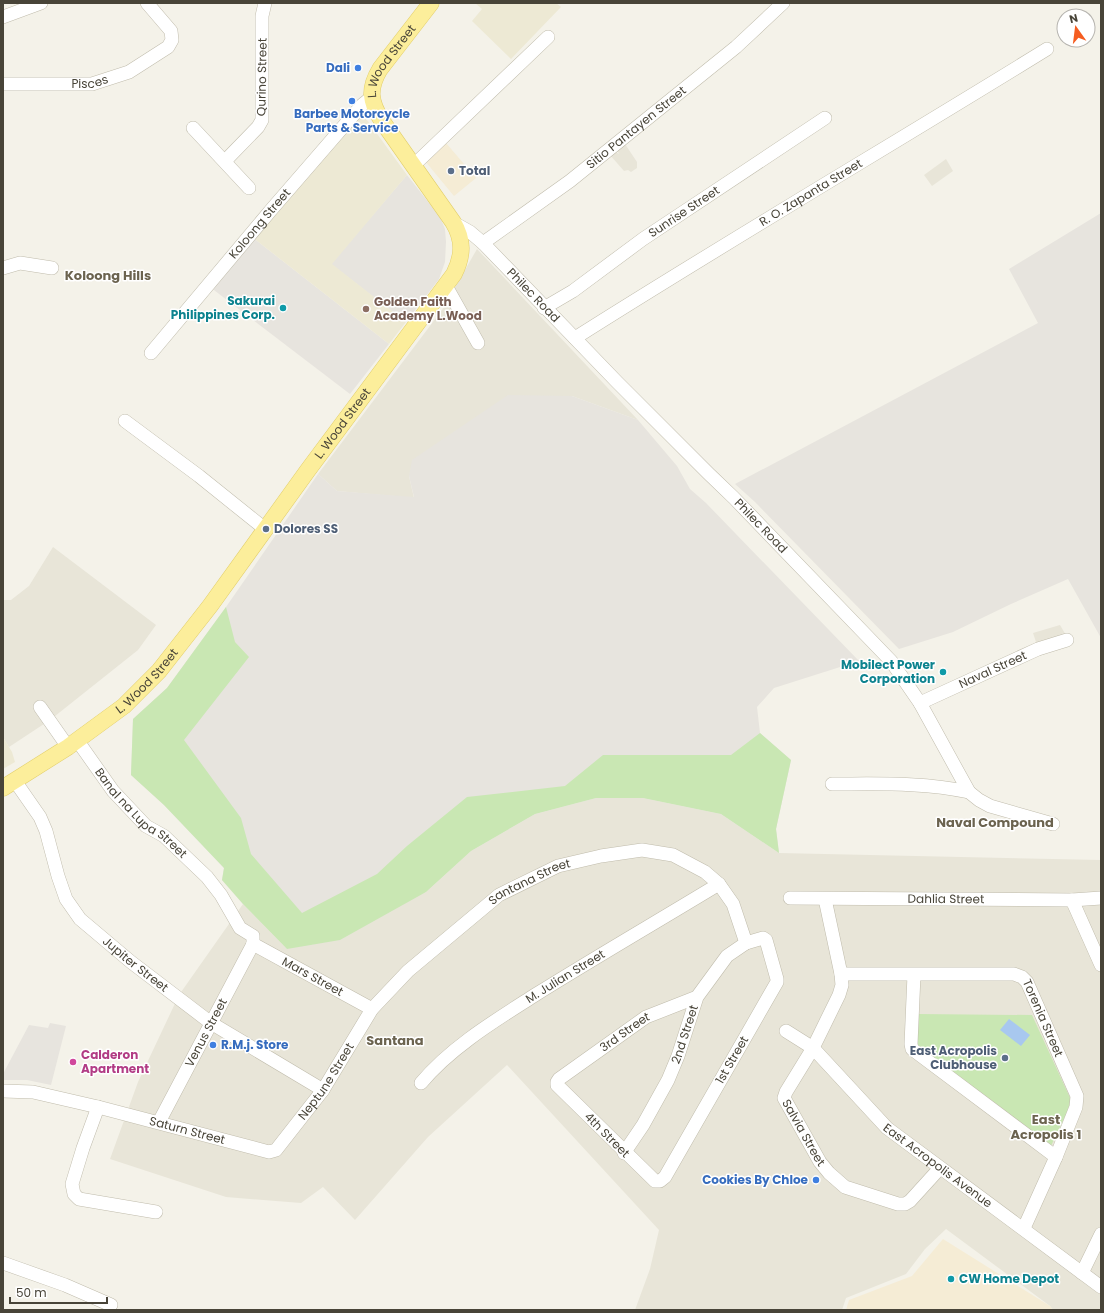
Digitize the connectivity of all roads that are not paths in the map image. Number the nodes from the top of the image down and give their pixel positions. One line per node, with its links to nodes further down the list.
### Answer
1 (41, 3): 6 (street)
2 (147, 3): 9 (street, Pisces)
3 (265, 3): 13 (street, Qurino Street)
4 (431, 3): 10 (main road, L. Wood Street)
5 (783, 3): 17 (street, Sitio Pantayen Street)
6 (3, 17)
7 (548, 37): 14 (street)
8 (1047, 49): 22 (street, R. O. Zapanta Street)
9 (3, 84)
10 (372, 97): 14 (main road, L. Wood Street); 24 (street, Koloong Street)
11 (825, 118): 21 (street, Sunrise Street)
12 (193, 128): 13 (street)
13 (225, 161): 15 (street)
14 (414, 165): 16 (main road, L. Wood Street)
15 (249, 188)
16 (454, 223): 17 (street, Philec Road); 20 (main road, L. Wood Street)
17 (482, 244): 21 (street, Philec Road)
18 (3, 268): 19 (street)
19 (52, 268)
20 (446, 286): 23 (street); 26 (main road, L. Wood Street)
21 (544, 308): 22 (street, Philec Road)
22 (575, 338): 28 (street, Philec Road)
23 (478, 343)
24 (151, 353)
25 (124, 421): 26 (street)
26 (265, 529): 30 (main road, L. Wood Street)
27 (1067, 640): 28 (street, Naval Street)
28 (920, 703): 33 (street, Philec Road)
29 (40, 707): 30 (street, Banal na Lupa Street)
30 (75, 744): 31 (main road, L. Wood Street); 42 (street, Banal na Lupa Street)
31 (9, 784): 48 (street, Jupiter Street)
32 (832, 784): 33 (street)
33 (969, 792): 34 (street, Philec Road)
34 (1053, 824)
35 (719, 884): 41 (street, Santana Street); 47 (street, Santana Street); 52 (street, M. Julian Street)
36 (790, 898): 38 (street, Dahlia Street)
37 (1101, 898): 39 (street, Dahlia Street)
38 (825, 899): 39 (street, Dahlia Street); 44 (street, Salvia Street)
39 (1072, 900): 43 (street)
40 (766, 940): 41 (street, 2nd Street); 61 (street, 1st Street)
41 (746, 943): 46 (street, 2nd Street)
42 (253, 944): 47 (street, Mars Street); 48 (street, Venus Street)
43 (1101, 965)
44 (841, 974): 45 (street, Torenia Street); 50 (street, Salvia Street)
45 (914, 975): 59 (street); 59 (street, Torenia Street)
46 (697, 997): 51 (street, 3rd Street); 58 (street, 2nd Street)
47 (372, 1009): 53 (street, Neptune Street)
48 (211, 1023): 53 (street, Jupiter Street); 56 (street, Venus Street)
49 (786, 1031): 50 (street, East Acropolis Avenue)
50 (813, 1048): 60 (street, East Acropolis Avenue); 60 (street, Salvia Street)
51 (559, 1079): 58 (street, 4th Street)
52 (420, 1083)
53 (323, 1090): 57 (street, Neptune Street)
54 (3, 1091): 55 (street, Saturn Street)
55 (98, 1107): 56 (street, Saturn Street); 62 (street)
56 (159, 1122): 57 (street, Saturn Street)
57 (276, 1150)
58 (624, 1153): 61 (street, 4th Street)
59 (1056, 1157): 63 (street, Torenia Street)
60 (940, 1168): 63 (street, East Acropolis Avenue)
61 (665, 1177)
62 (156, 1212)
63 (1024, 1228): 66 (street, East Acropolis Avenue)
64 (1101, 1234): 66 (street)
65 (3, 1263): 68 (street)
66 (1082, 1273): 67 (street, East Acropolis Avenue)
67 (1101, 1287)
68 (111, 1305)

